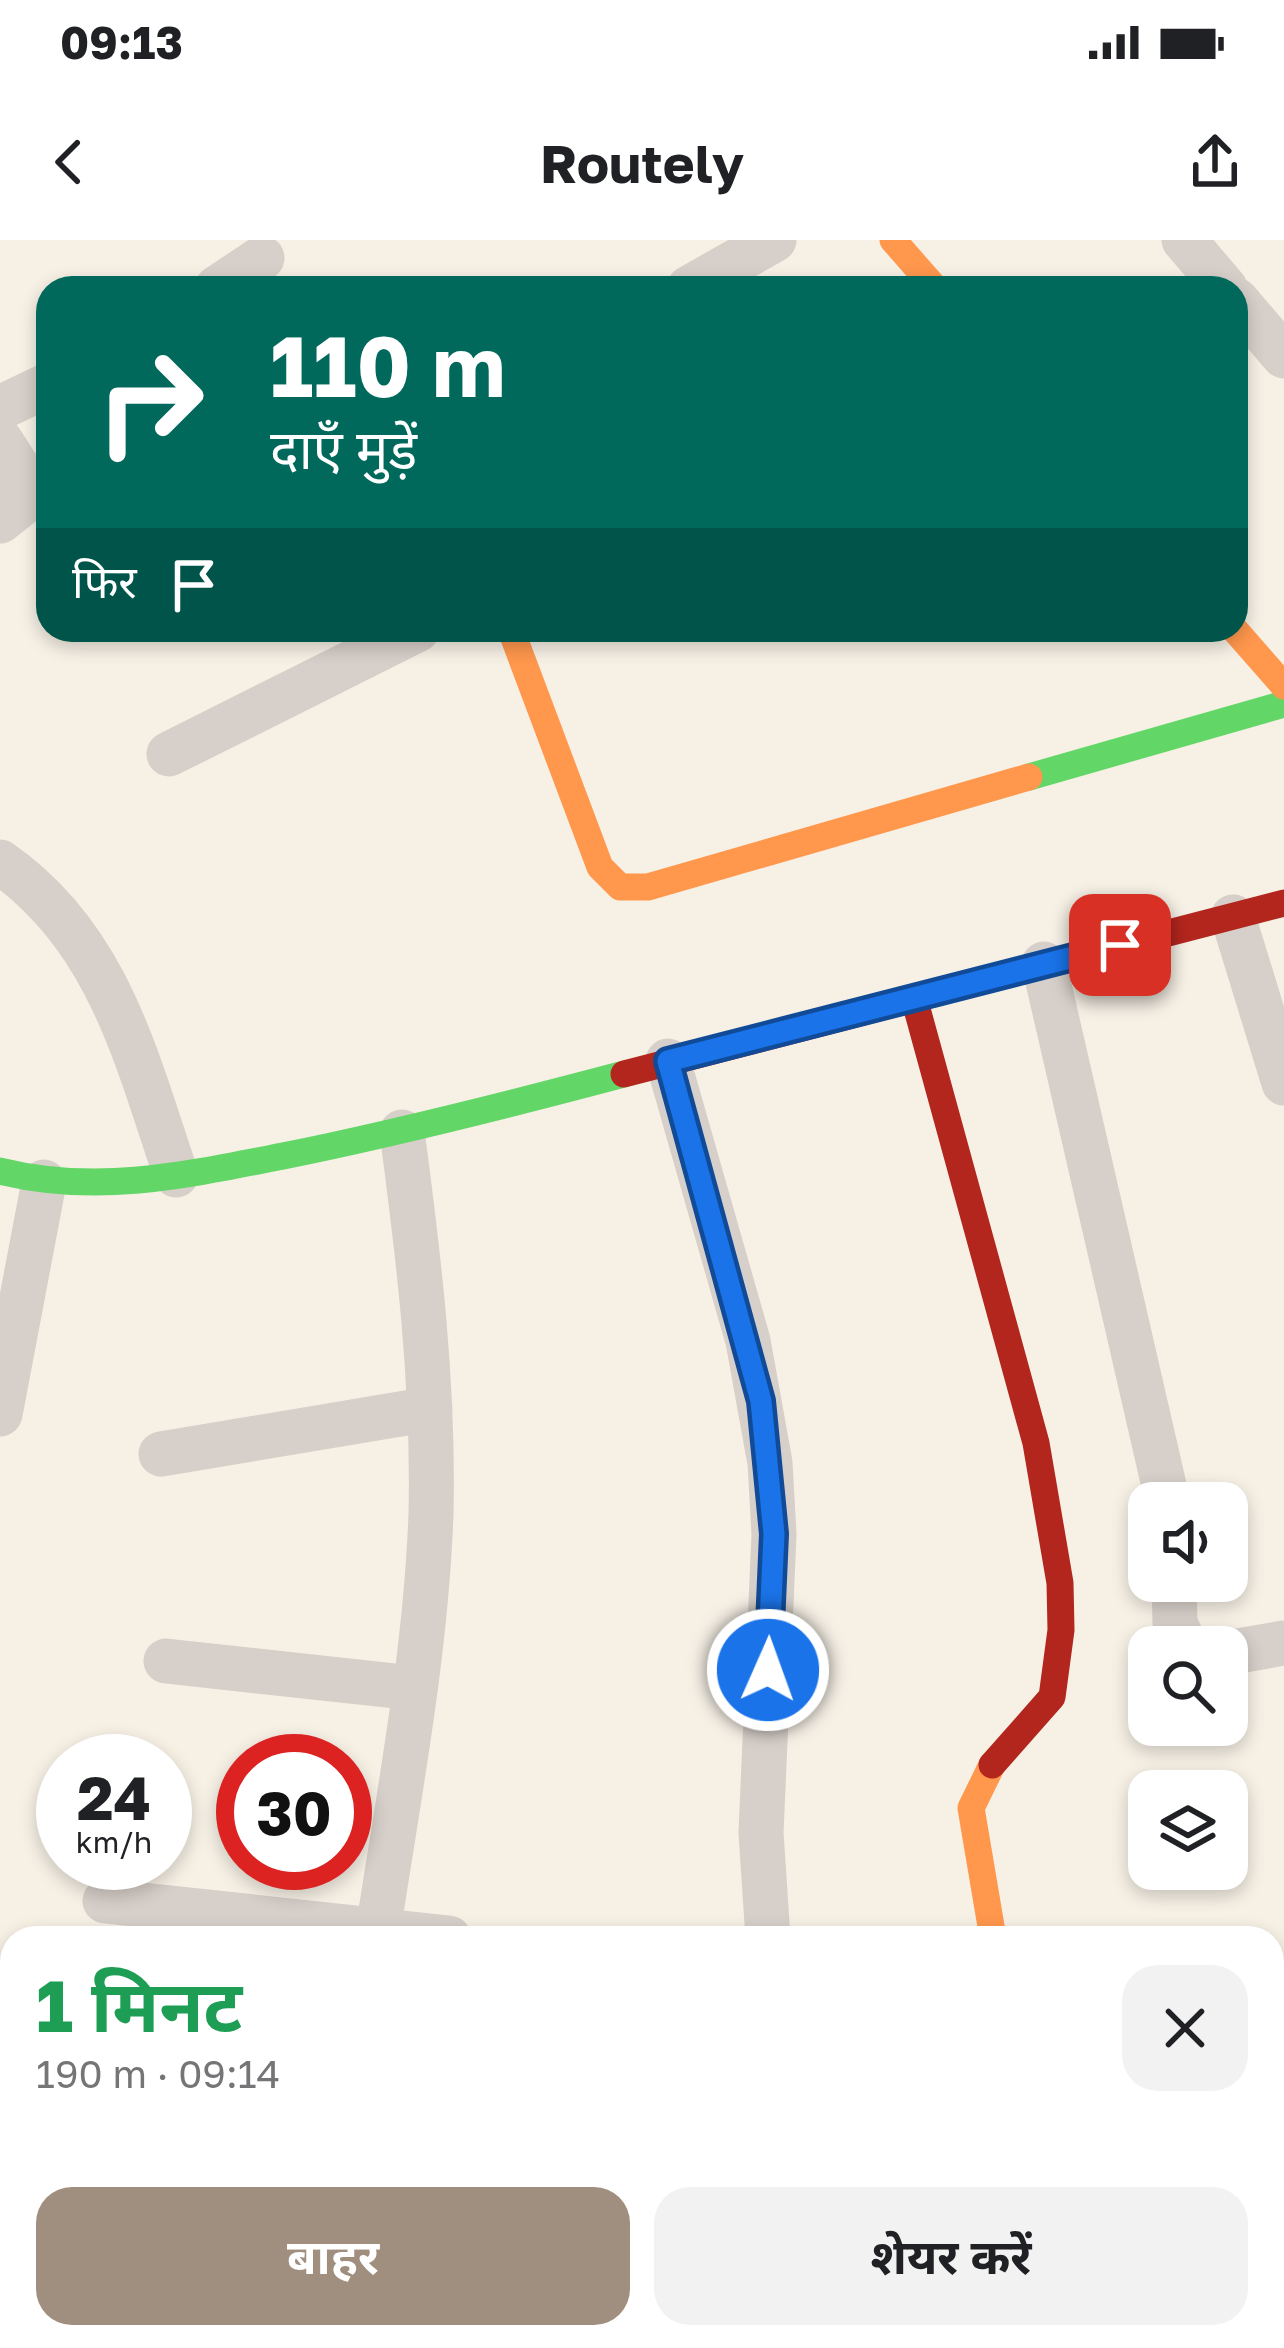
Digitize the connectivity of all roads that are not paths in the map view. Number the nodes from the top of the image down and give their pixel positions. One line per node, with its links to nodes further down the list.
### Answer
1 (774, 240): 4 (street)
2 (893, 240): 5 (street)
3 (1184, 240): 6 (street)
4 (710, 276)
5 (924, 276)
6 (1212, 276)
7 (1248, 320): 8 (street)
8 (1284, 356)
9 (36, 392): 10 (street)
10 (1, 413): 11 (street)
11 (0, 521)
12 (393, 642): 17 (street)
13 (516, 642): 16 (street)
14 (1245, 642): 15 (street)
15 (1284, 686)
16 (1284, 704)
17 (169, 754)
18 (0, 862): 27 (street)
19 (1284, 903): 20 (street)
20 (1233, 917): 21 (street); 24 (street)
21 (1044, 964): 22 (street); 32 (street)
22 (914, 998): 23 (street); 41 (street)
23 (668, 1061): 25 (street); 40 (street)
24 (1284, 1083)
25 (402, 1132): 27 (street); 29 (street)
26 (0, 1171): 28 (street)
27 (176, 1175): 28 (street)
28 (44, 1182): 30 (street)
29 (430, 1408): 31 (street); 36 (street)
30 (0, 1414)
31 (161, 1454)
32 (1163, 1482)
33 (1284, 1643): 34 (street)
34 (1248, 1649)
35 (166, 1661): 36 (street)
36 (414, 1688): 39 (street)
37 (105, 1901): 38 (street)
38 (332, 1926)
39 (379, 1926)
40 (767, 1926)
41 (991, 1926)

